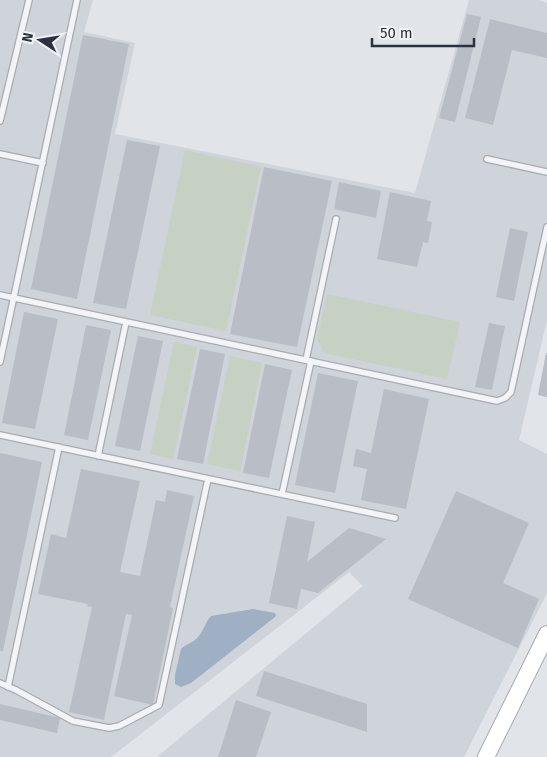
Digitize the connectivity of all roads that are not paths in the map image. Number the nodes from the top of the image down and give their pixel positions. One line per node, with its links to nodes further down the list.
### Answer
1 (29, 0): 3 (lane)
2 (77, 0): 6 (lane)
3 (0, 121)
4 (0, 154): 6 (lane)
5 (487, 159): 7 (lane)
6 (43, 163): 11 (lane)
7 (547, 172)
8 (336, 219): 13 (lane)
9 (547, 227): 13 (lane)
10 (0, 295): 11 (lane)
11 (14, 298): 12 (lane); 14 (lane)
12 (126, 322): 13 (lane); 17 (lane)
13 (308, 360): 19 (lane)
14 (0, 362)
15 (0, 435): 16 (lane)
16 (59, 448): 17 (lane); 23 (lane)
17 (98, 456): 18 (lane)
18 (208, 479): 19 (lane); 23 (lane)
19 (282, 494): 20 (lane)
20 (395, 518)
21 (547, 634): 24 (street)
22 (0, 683): 23 (lane)
23 (8, 687)
24 (486, 757)

